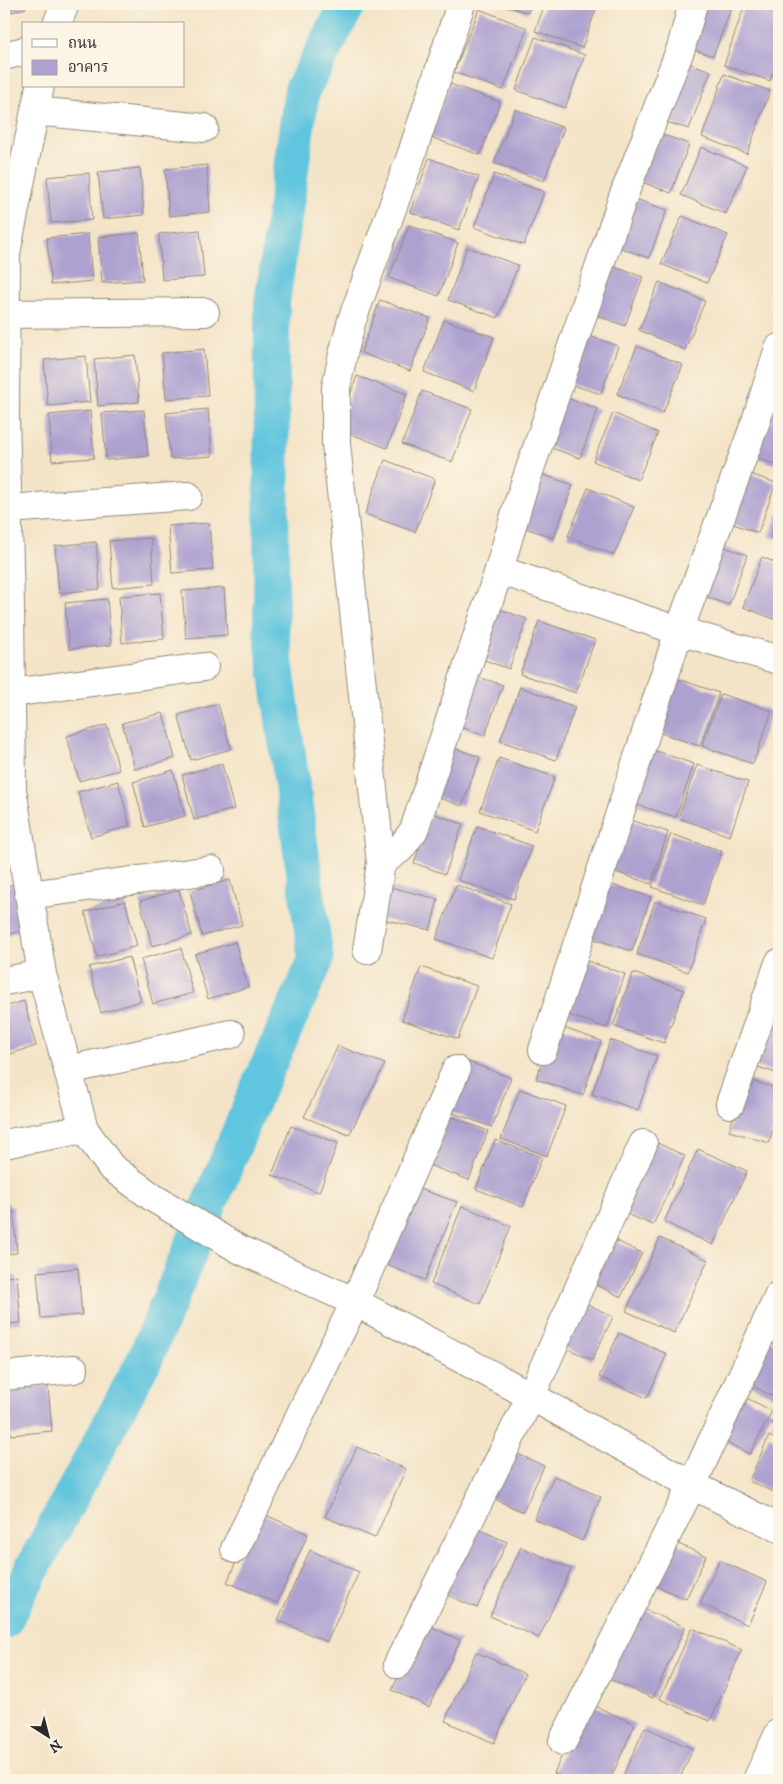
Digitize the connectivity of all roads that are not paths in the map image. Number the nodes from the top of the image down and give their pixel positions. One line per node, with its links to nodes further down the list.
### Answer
1 (65, 4): 4 (street)
2 (461, 4): 23 (street)
3 (693, 4): 16 (street)
4 (58, 22)
5 (22, 52): 6 (street)
6 (4, 56)
7 (37, 99): 8 (street); 9 (street)
8 (204, 128)
9 (5, 254): 11 (street)
10 (205, 312): 11 (street)
11 (6, 314): 13 (street)
12 (779, 348): 18 (street)
13 (5, 416): 15 (street)
14 (188, 496): 15 (street)
15 (8, 509): 17 (street)
16 (499, 570): 18 (street); 23 (street)
17 (7, 604): 21 (street)
18 (679, 631): 19 (street); 31 (street)
19 (779, 660)
20 (204, 667): 21 (street)
21 (11, 693): 22 (street)
22 (8, 790): 25 (street)
23 (381, 863): 26 (street)
24 (211, 870): 25 (street)
25 (29, 895): 28 (street)
26 (367, 950)
27 (779, 963): 34 (street)
28 (42, 974): 29 (street); 32 (street)
29 (4, 981)
30 (230, 1034): 32 (street)
31 (543, 1050)
32 (68, 1070): 35 (street)
33 (456, 1070): 39 (street)
34 (730, 1104)
35 (84, 1129): 36 (street); 39 (street)
36 (4, 1144)
37 (643, 1144): 42 (street)
38 (779, 1295): 43 (street)
39 (355, 1302): 42 (street); 45 (street)
40 (74, 1369): 41 (street)
41 (4, 1376)
42 (531, 1396): 43 (street); 46 (street)
43 (692, 1485): 44 (street); 48 (street)
44 (779, 1528)
45 (235, 1548)
46 (398, 1664)
47 (779, 1733): 49 (street)
48 (563, 1741)
49 (757, 1780)

